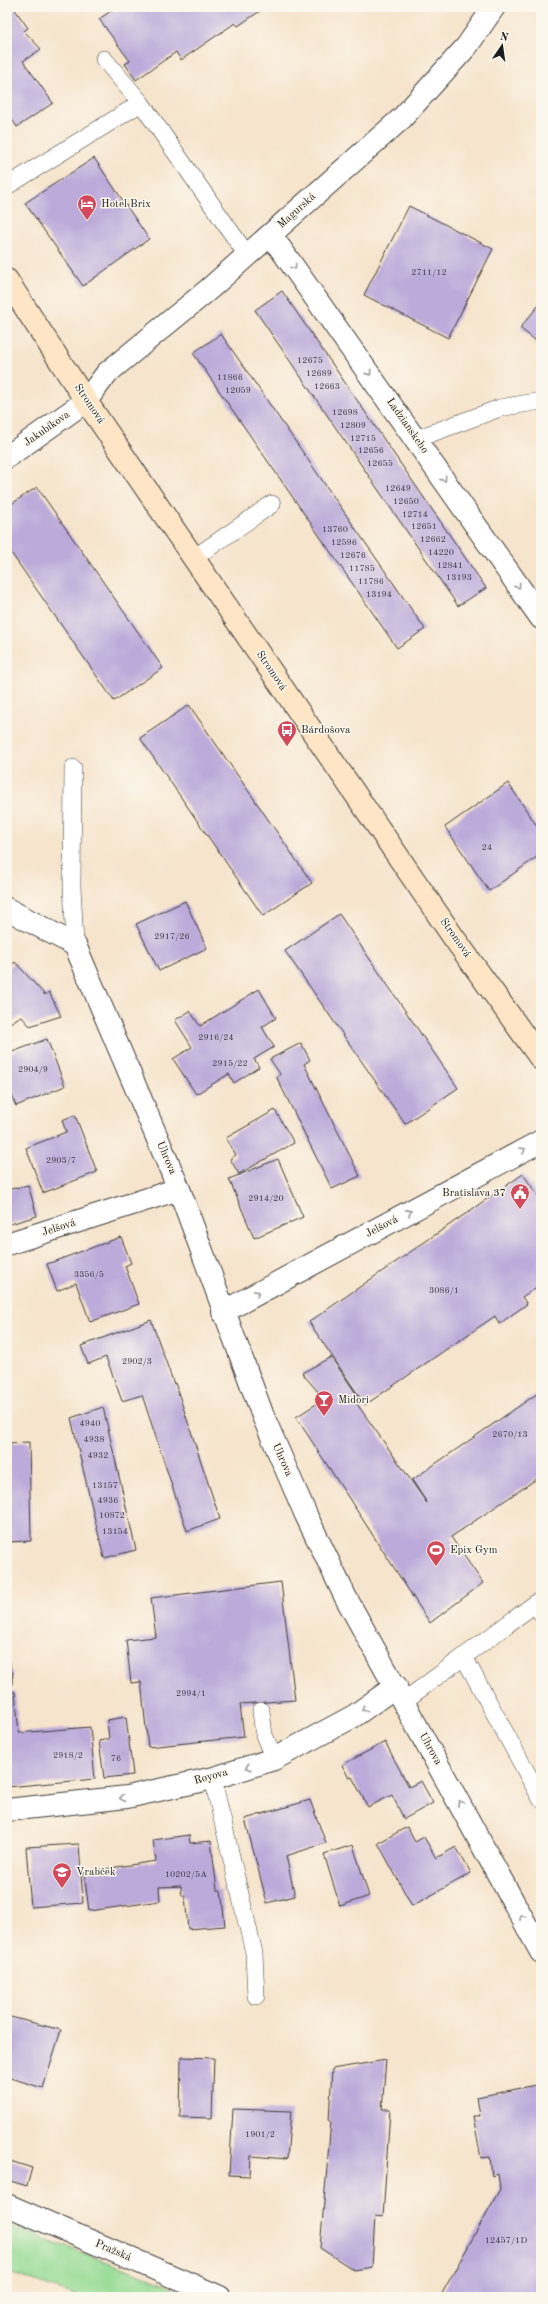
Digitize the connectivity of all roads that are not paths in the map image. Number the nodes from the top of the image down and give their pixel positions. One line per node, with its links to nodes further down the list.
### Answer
1 (494, 7): 5 (street, Magurská)
2 (104, 59): 3 (lane)
3 (141, 103): 4 (lane); 6 (lane)
4 (7, 186)
5 (271, 235): 6 (street, Magurská); 10 (street, Ladzianskeho, one-way to 10)
6 (246, 255): 8 (street, Magurská)
7 (7, 280): 8 (street, Stromová)
8 (86, 401): 11 (street, Jakubíkova); 13 (street, Stromová)
9 (541, 401): 10 (lane)
10 (416, 439): 14 (street, Ladzianskeho, one-way to 14)
11 (7, 457)
12 (272, 504): 13 (lane)
13 (194, 558): 18 (street, Stromová)
14 (541, 618)
15 (73, 768): 17 (lane)
16 (7, 909): 17 (street)
17 (75, 945): 20 (street, Uhrova)
18 (541, 1059)
19 (541, 1141): 22 (street, Jelšová, one-way to 19)
20 (179, 1189): 21 (street, Jelšová); 22 (street, Uhrova)
21 (7, 1244)
22 (223, 1312): 25 (street, Uhrova)
23 (541, 1613): 24 (lane)
24 (464, 1657): 25 (lane); 29 (lane)
25 (400, 1694): 27 (street, Royova, one-way to 27); 31 (street, Uhrova, one-way to 25)
26 (261, 1711): 27 (lane)
27 (274, 1758): 28 (street, Royova, one-way to 28)
28 (214, 1778): 30 (street, Royova, one-way to 30); 32 (lane)
29 (541, 1799)
30 (7, 1810)
31 (541, 1952)
32 (256, 1996)
33 (7, 2205): 34 (street, Pražská)
34 (220, 2297)

